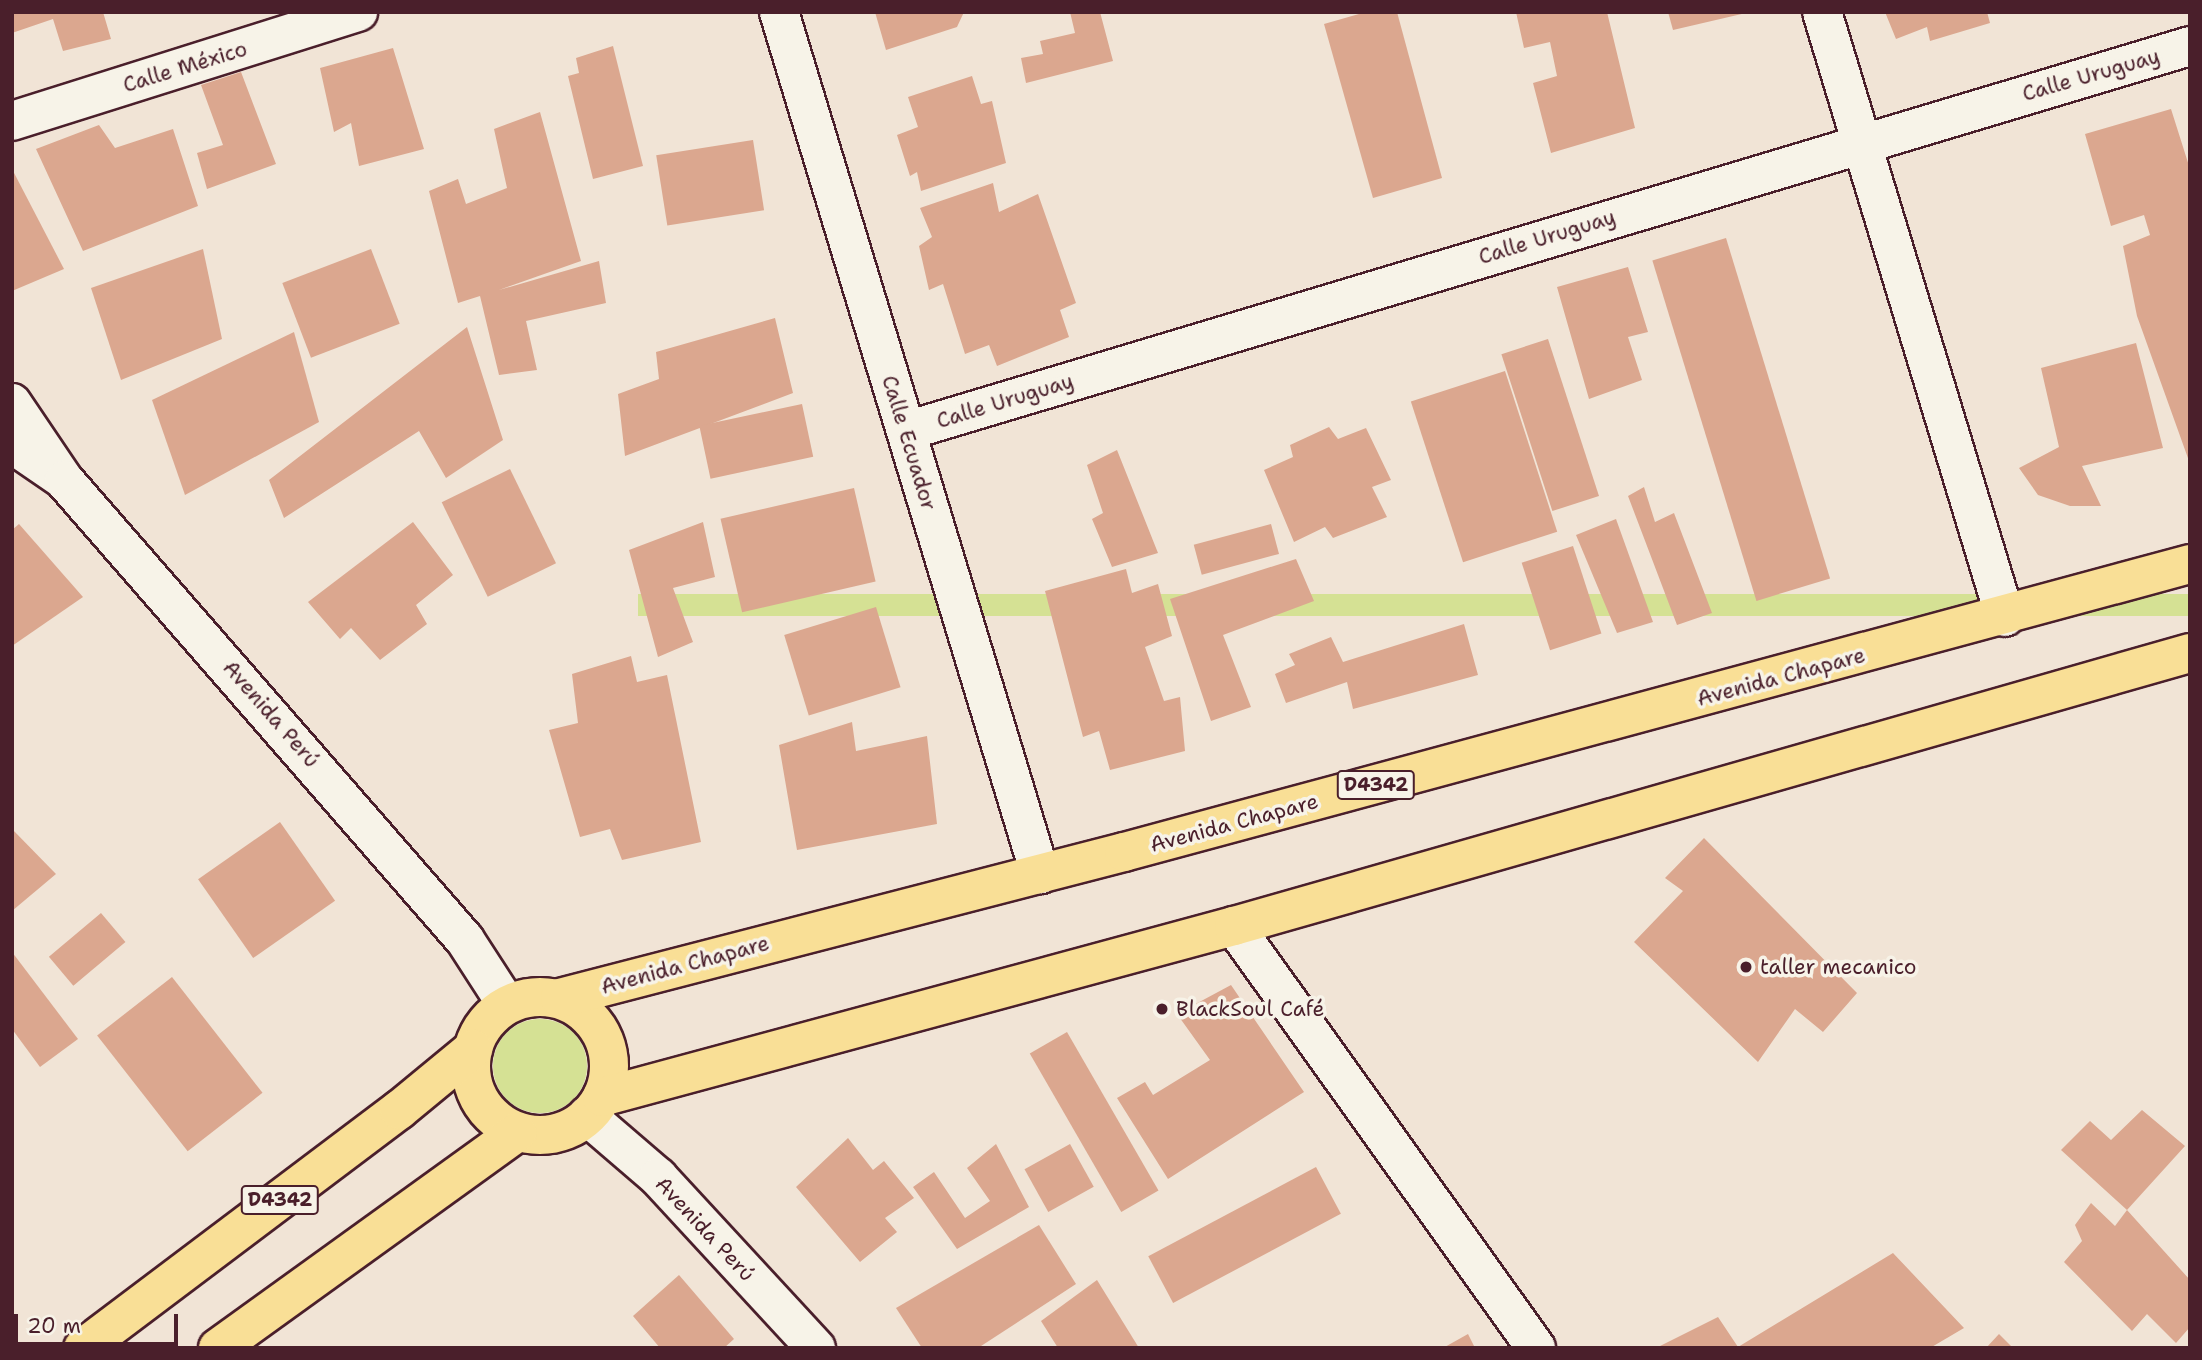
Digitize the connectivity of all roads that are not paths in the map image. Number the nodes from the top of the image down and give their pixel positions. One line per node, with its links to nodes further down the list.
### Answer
1 (358, 12): 5 (street, Calle México)
2 (779, 12): 8 (street, Calle Ecuador)
3 (1822, 12): 6 (street)
4 (2190, 46): 6 (street, Calle Uruguay)
5 (12, 121)
6 (1858, 143): 8 (street, Calle Uruguay); 12 (street)
7 (12, 402): 10 (street)
8 (906, 431): 14 (street, Calle Ecuador)
9 (12, 444): 10 (street, Avenida Perú)
10 (64, 480): 17 (street, Avenida Perú)
11 (2190, 564): 12 (main road, Avenida Chapare / D4342)
12 (2005, 617): 14 (main road, Avenida Chapare / D4342)
13 (2190, 653): 15 (main road)
14 (1040, 874): 16 (main road, Avenida Chapare / D4342)
15 (1234, 926): 19 (main road); 24 (street)
16 (559, 998): 17 (main road, D4342); 19 (main road)
17 (507, 1005): 18 (main road, D4342)
18 (473, 1049): 20 (main road); 21 (main road, D4342)
19 (595, 1106): 20 (main road); 23 (street, Avenida Perú)
20 (517, 1132): 22 (main road)
21 (83, 1348)
22 (218, 1348)
23 (816, 1348)
24 (1536, 1348)

